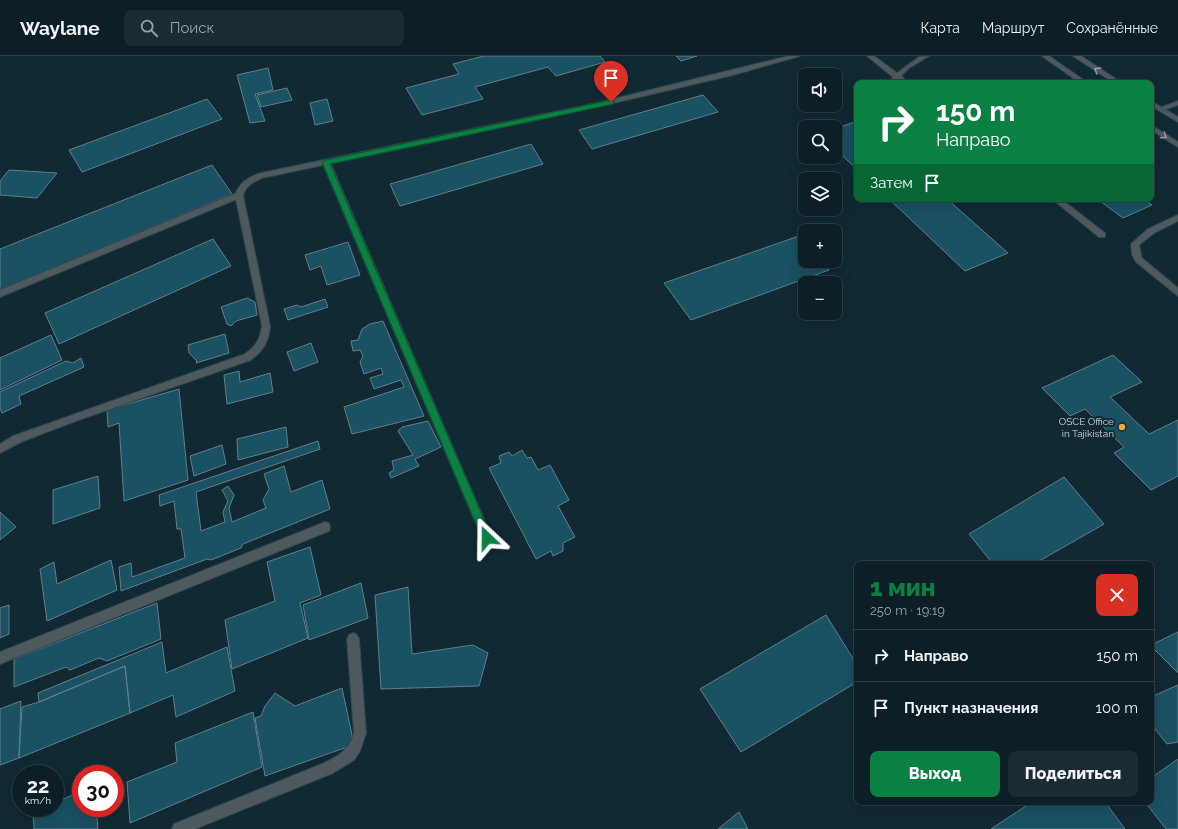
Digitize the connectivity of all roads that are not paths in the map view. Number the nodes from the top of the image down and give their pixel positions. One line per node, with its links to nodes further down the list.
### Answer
1 (796, 56): 17 (street)
2 (870, 56): 6 (street)
3 (926, 56): 6 (street)
4 (1044, 56): 9 (street)
5 (1076, 56): 10 (street, one-way to 5)
6 (897, 75): 7 (street); 8 (street)
7 (894, 80)
8 (903, 80)
9 (1080, 80)
10 (1114, 80)
11 (1178, 103): 13 (street)
12 (1154, 105): 13 (street)
13 (1161, 109): 14 (street)
14 (1178, 120)
15 (1154, 129): 16 (street, one-way to 16)
16 (1178, 145)
17 (326, 162): 18 (street); 26 (street)
18 (239, 195): 23 (street); 24 (street)
19 (1060, 202): 21 (street)
20 (1178, 218): 22 (street)
21 (1102, 235)
22 (1178, 293)
23 (0, 294)
24 (0, 449)
25 (325, 527): 28 (street)
26 (487, 538)
27 (353, 638): 29 (street)
28 (0, 658)
29 (178, 829)

